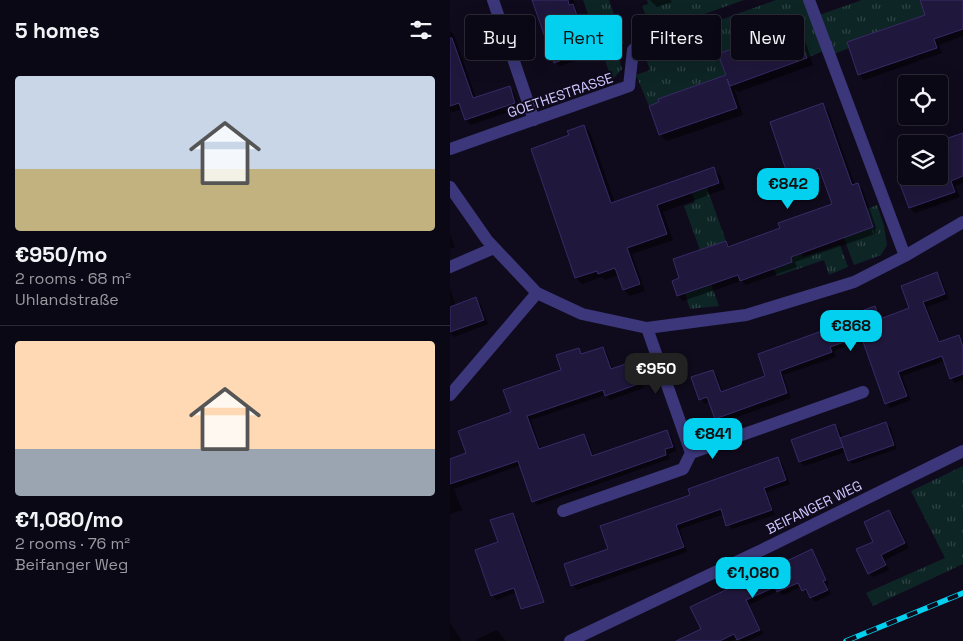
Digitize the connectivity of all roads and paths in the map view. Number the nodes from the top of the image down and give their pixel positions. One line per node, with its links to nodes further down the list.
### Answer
1 (493, 0): 4 (street)
2 (809, 0): 9 (street)
3 (632, 50): 4 (street, GOETHESTRASSE)
4 (534, 120): 5 (street, GOETHESTRASSE)
5 (450, 149)
6 (450, 188): 8 (street)
7 (963, 222): 9 (street)
8 (494, 248): 10 (street); 11 (street)
9 (905, 256): 12 (street)
10 (450, 267)
11 (537, 293): 12 (street); 14 (street)
12 (647, 328): 16 (street)
13 (863, 392): 16 (street)
14 (450, 395)
15 (963, 451): 18 (street, BEIFANGER WEG)
16 (692, 453): 17 (street)
17 (562, 511)
18 (570, 641)

